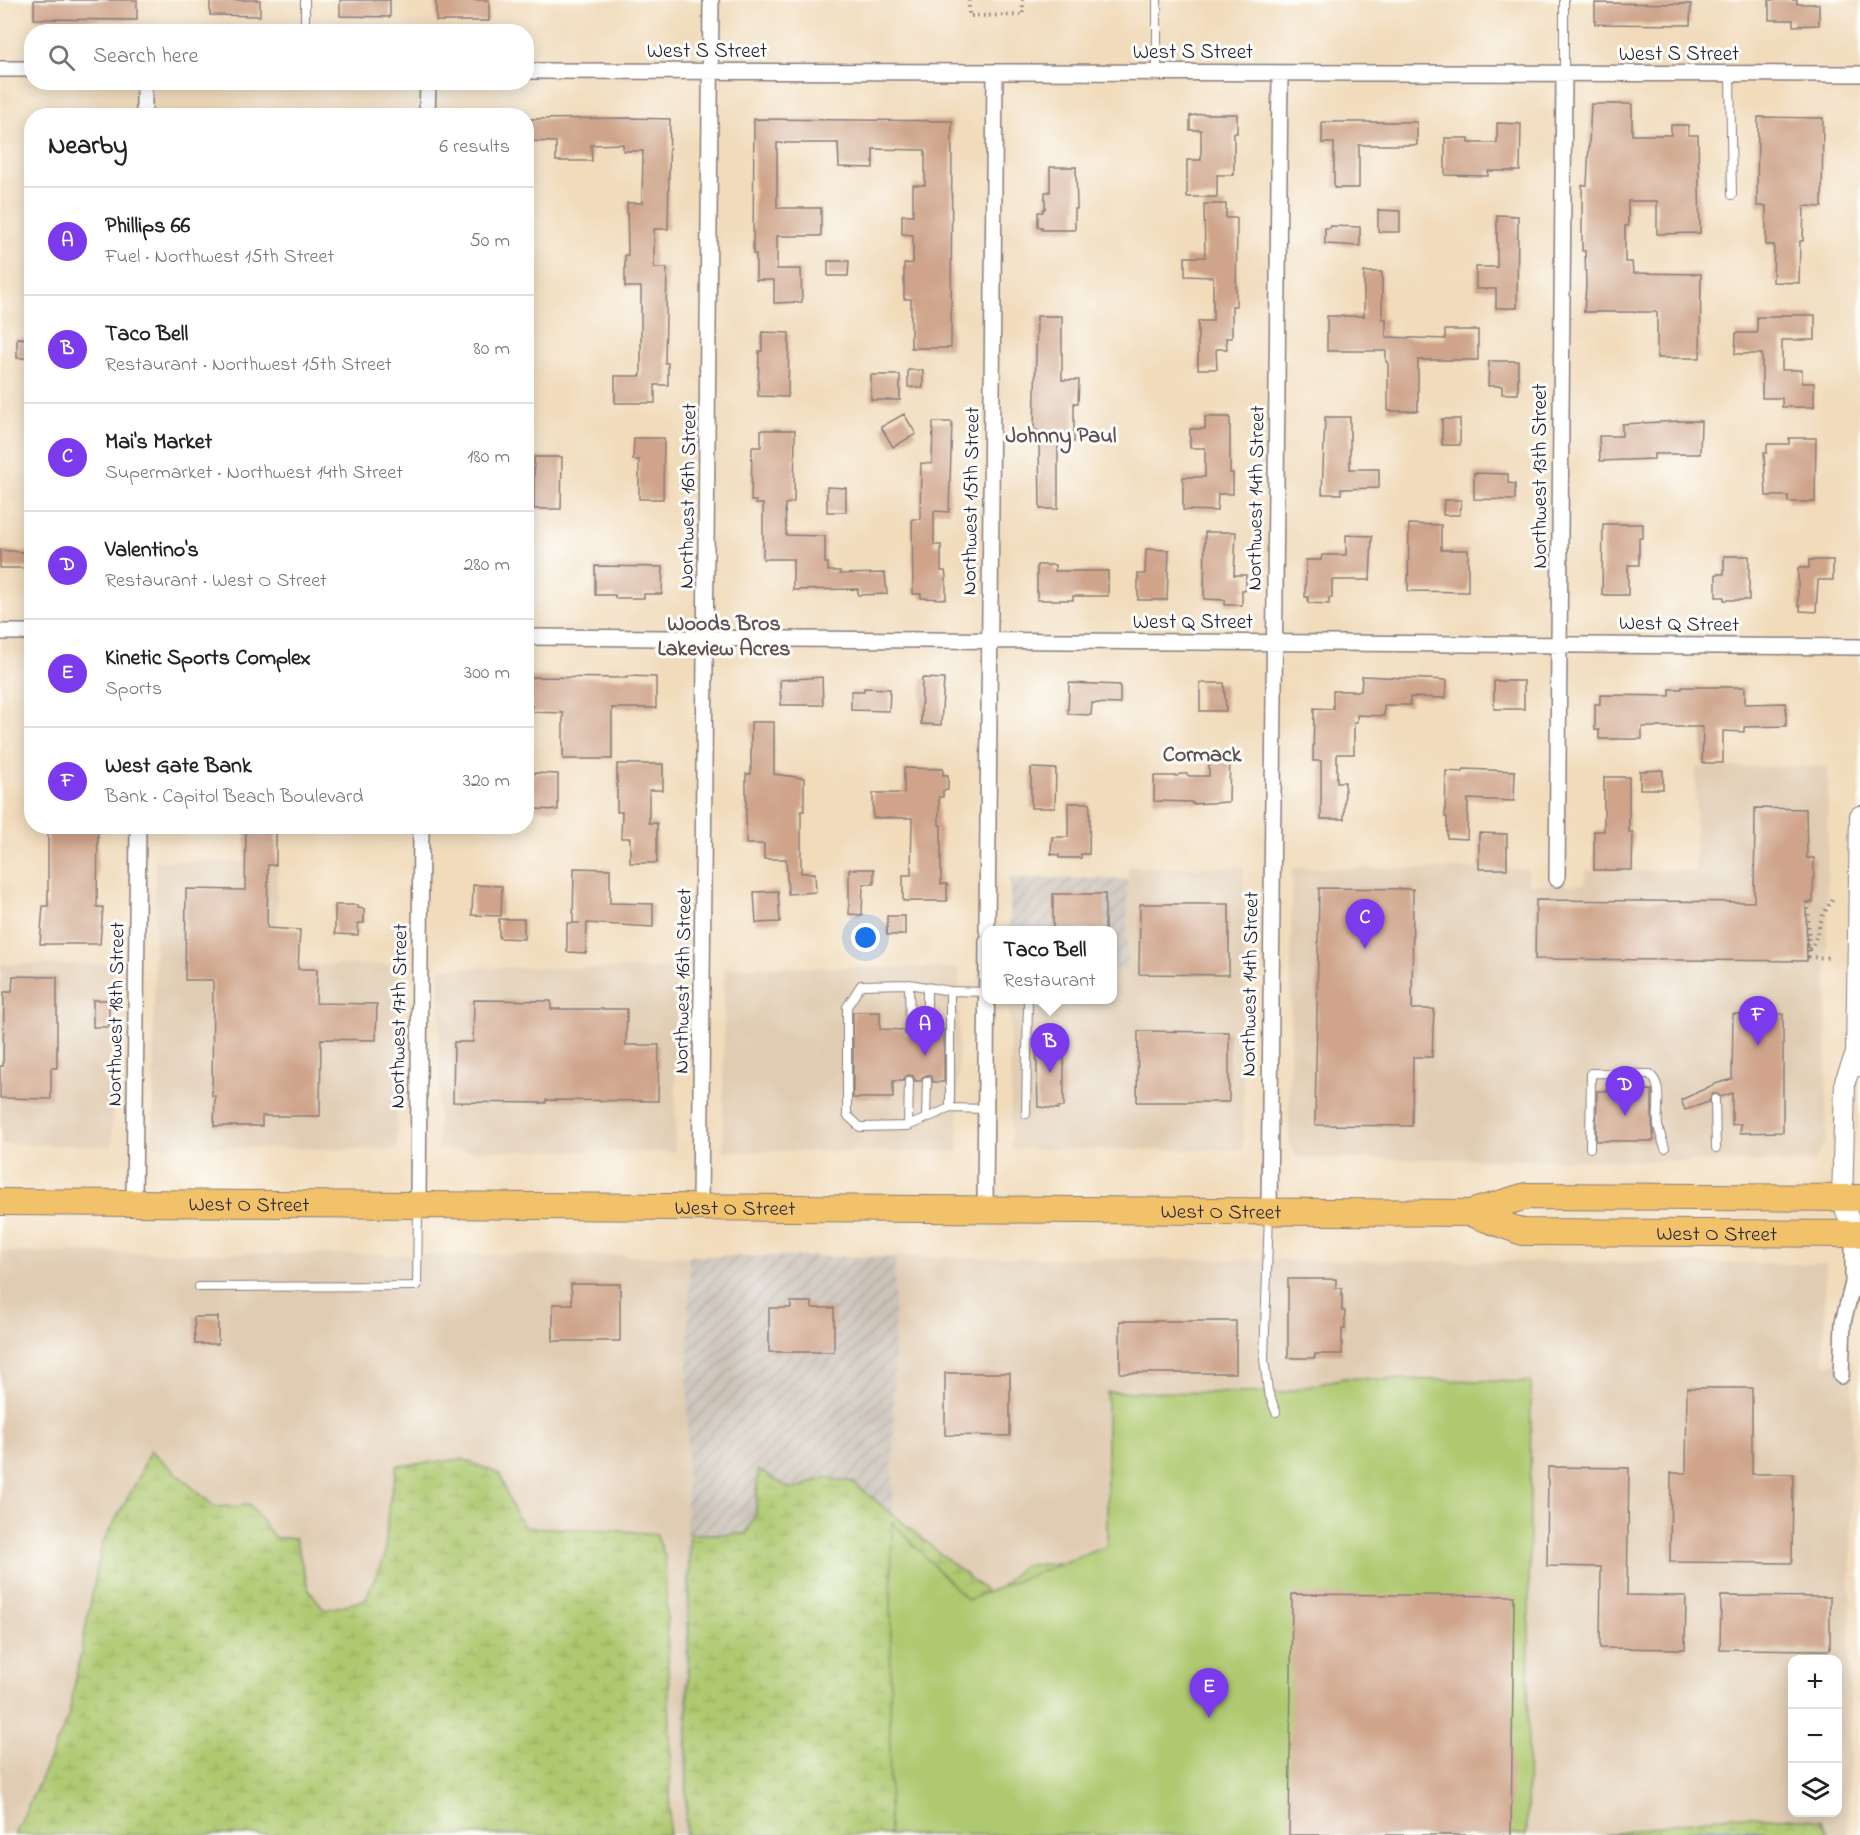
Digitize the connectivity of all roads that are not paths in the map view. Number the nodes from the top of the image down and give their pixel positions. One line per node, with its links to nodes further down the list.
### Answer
1 (305, 0): 5 (lane)
2 (711, 0): 9 (street, Northwest 16th Street)
3 (1157, 0): 11 (lane)
4 (1564, 0): 13 (lane)
5 (305, 24)
6 (0, 69): 7 (street)
7 (24, 69)
8 (534, 71): 9 (street, West S Street)
9 (711, 71): 10 (street, West S Street); 24 (street, Northwest 16th Street)
10 (995, 72): 11 (street, West S Street); 25 (street, Northwest 15th Street)
11 (1156, 72): 12 (street, West S Street)
12 (1280, 73): 13 (street, West S Street); 26 (street, Northwest 14th Street)
13 (1564, 74): 14 (street, West S Street); 27 (street, Northwest 13th Street)
14 (1730, 74): 15 (street, West S Street); 20 (lane)
15 (1860, 74)
16 (144, 90): 18 (street)
17 (428, 90): 19 (street)
18 (144, 108)
19 (427, 108)
20 (1732, 195)
21 (0, 632): 22 (street)
22 (24, 632)
23 (534, 637): 24 (street, West Q Street)
24 (706, 638): 25 (street, West Q Street); 58 (street, Northwest 16th Street)
25 (989, 640): 26 (street, West Q Street); 33 (street, Northwest 15th Street)
26 (1274, 642): 27 (street, West Q Street); 60 (street, Northwest 14th Street)
27 (1559, 644): 28 (street, West Q Street); 32 (street, Northwest 13th Street)
28 (1860, 647)
29 (1860, 816): 34 (street)
30 (138, 834): 56 (street, Northwest 18th Street)
31 (421, 834): 57 (street, Northwest 17th Street)
32 (1557, 879)
33 (987, 926)
34 (1859, 930): 43 (street)
35 (909, 984): 36 (lane); 41 (lane); 51 (lane)
36 (927, 987): 37 (lane); 42 (lane)
37 (950, 991): 38 (lane); 47 (lane)
38 (982, 992)
39 (987, 1004): 48 (street)
40 (1028, 1004): 49 (lane)
41 (910, 1030)
42 (927, 1030)
43 (1858, 1060): 62 (street)
44 (909, 1081): 51 (lane)
45 (927, 1082): 50 (lane)
46 (1715, 1099): 54 (lane)
47 (950, 1108): 48 (lane); 50 (lane)
48 (986, 1109): 59 (street)
49 (1026, 1114)
50 (926, 1118): 51 (lane)
51 (908, 1126)
52 (1590, 1148): 53 (lane)
53 (1665, 1148)
54 (1716, 1148)
55 (0, 1202): 56 (main road, West O Street)
56 (134, 1203): 57 (main road, West O Street)
57 (418, 1205): 58 (main road, West O Street); 63 (lane)
58 (700, 1208): 59 (main road, West O Street)
59 (985, 1209): 60 (main road, West O Street)
60 (1269, 1212): 61 (main road, West O Street); 65 (lane)
61 (1470, 1213): 62 (main road, West O Street); 62 (main road, West O Street)
62 (1855, 1215): 64 (street)
63 (199, 1287)
64 (1840, 1376)
65 (1276, 1412)

